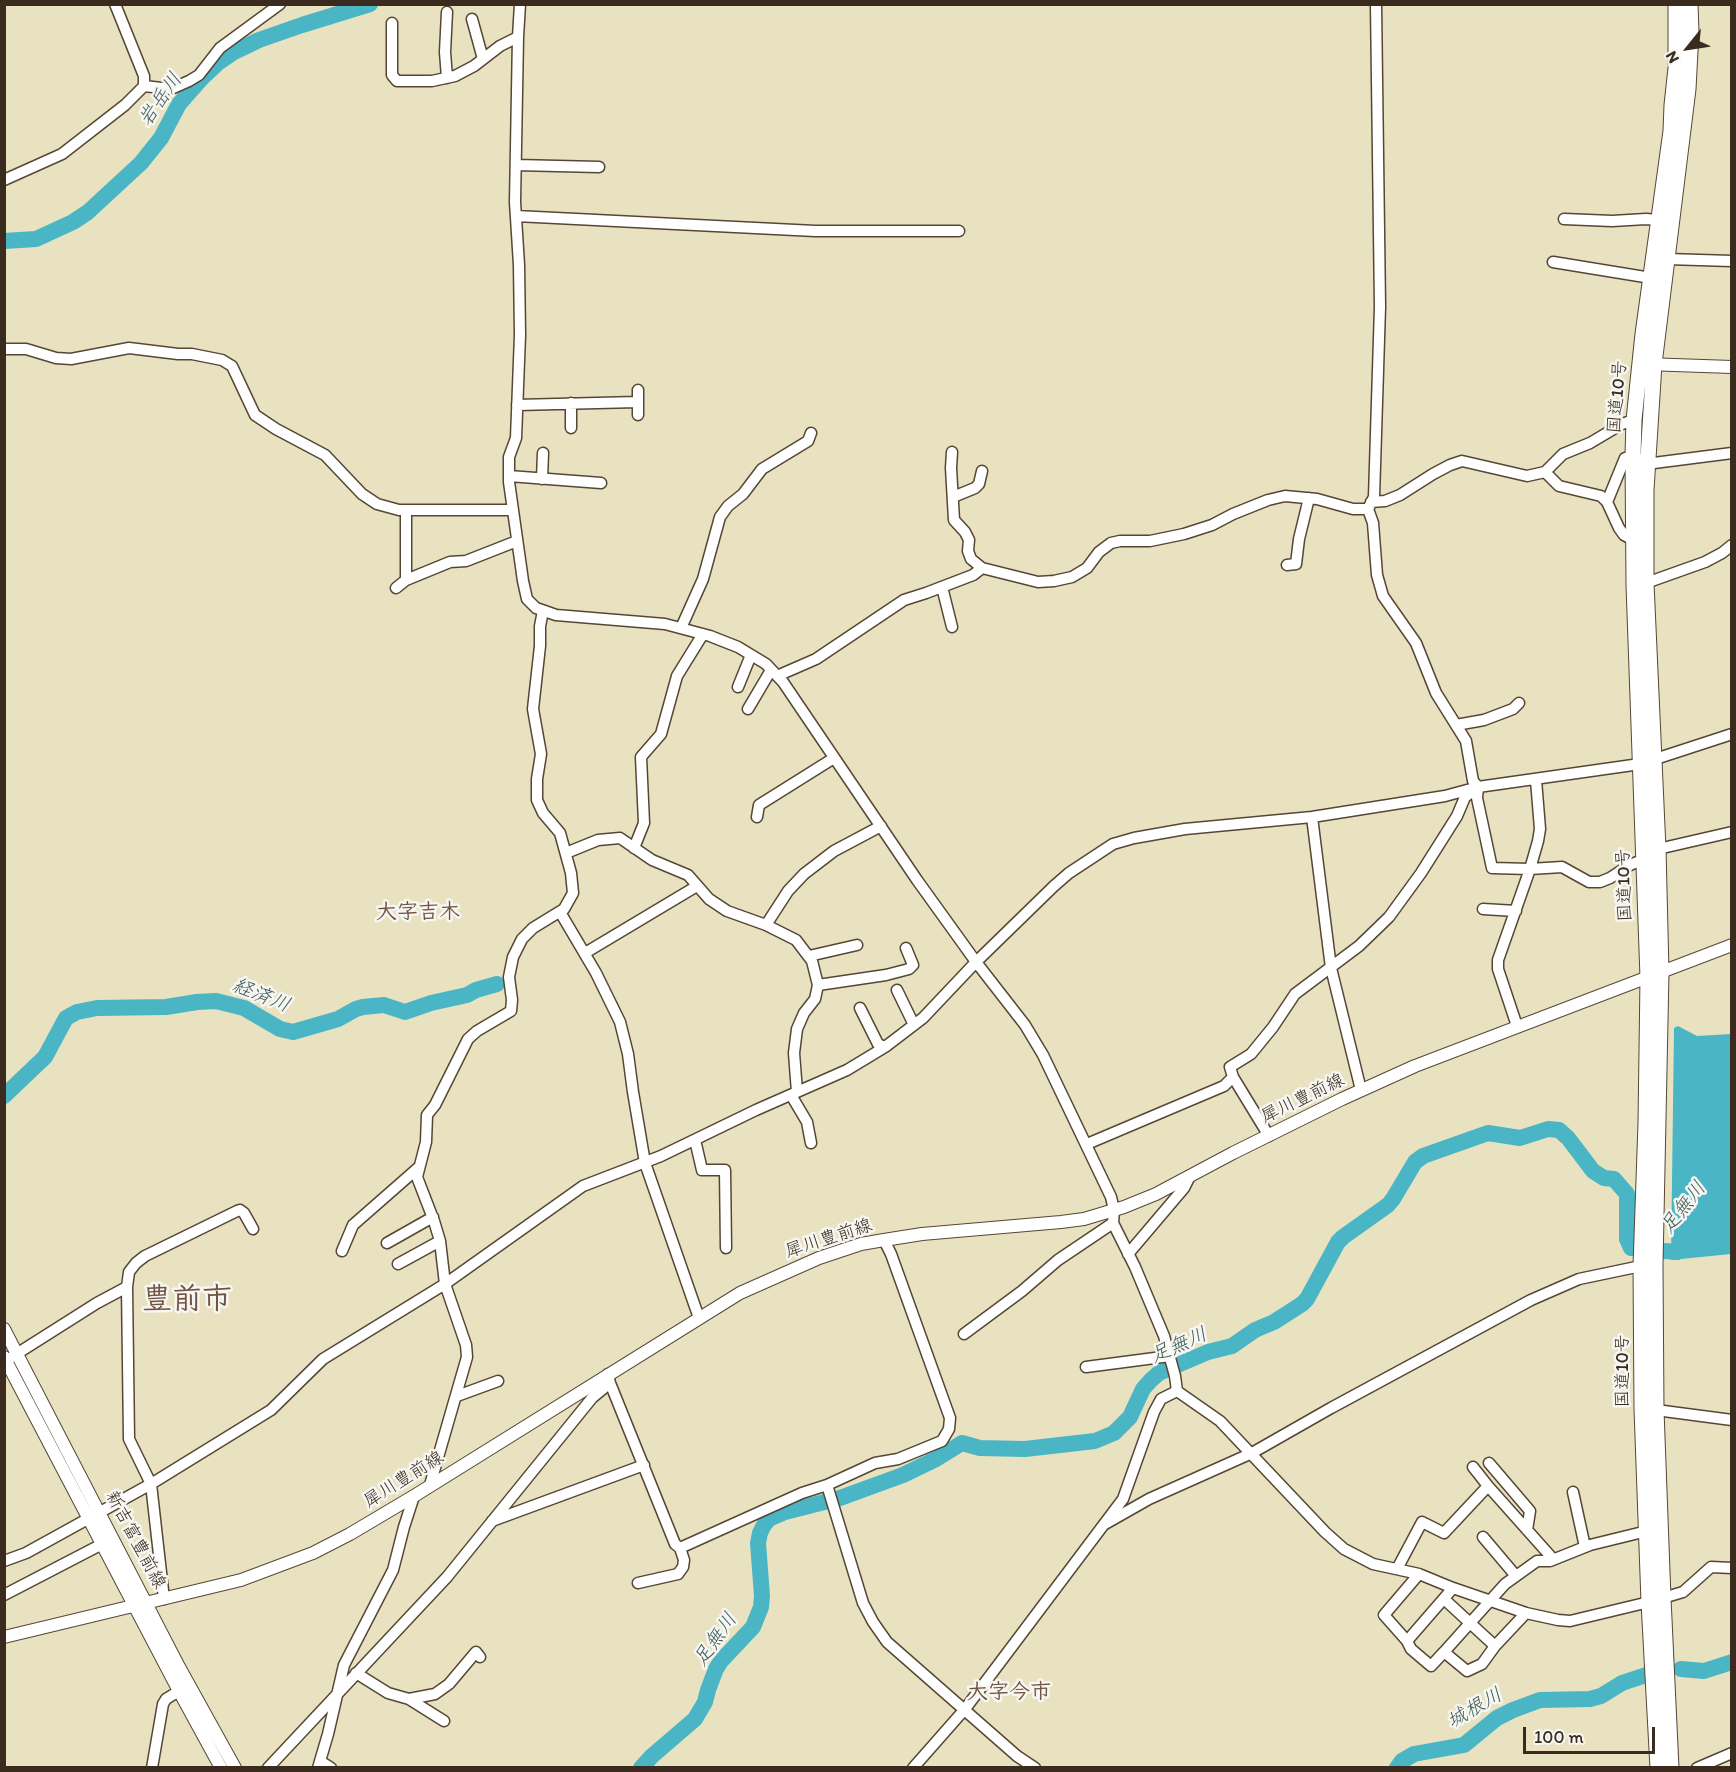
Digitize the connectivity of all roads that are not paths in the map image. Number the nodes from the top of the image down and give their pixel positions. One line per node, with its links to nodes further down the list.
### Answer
1 (115, 4): 13 (street)
2 (280, 4): 13 (street)
3 (520, 4): 10 (street)
4 (1376, 4): 48 (street)
5 (1676, 4): 19 (highway, 国道10号)
6 (1690, 4): 21 (highway, 国道10号)
7 (447, 12): 12 (street)
8 (472, 19): 11 (street)
9 (392, 23): 12 (street)
10 (518, 37): 11 (street); 14 (street)
11 (483, 59): 12 (street)
12 (447, 78)
13 (144, 86): 16 (street)
14 (516, 165): 15 (street); 17 (street)
15 (599, 167)
16 (4, 180)
17 (516, 216): 20 (street); 31 (street)
18 (1564, 219): 19 (street)
19 (1659, 220): 24 (highway, 国道10号)
20 (959, 231)
21 (1667, 259): 22 (street); 26 (highway, 国道10号)
22 (1731, 261)
23 (1553, 262): 24 (street)
24 (1651, 278): 26 (highway, 国道10号)
25 (4, 349): 49 (street)
26 (1647, 364): 27 (main road); 33 (highway, 国道10号); 39 (highway, 国道10号)
27 (1731, 368)
28 (638, 390): 29 (street)
29 (638, 402): 30 (street); 32 (street)
30 (571, 403): 31 (street); 34 (street)
31 (517, 405): 42 (street)
32 (638, 415)
33 (1634, 420): 39 (highway, 国道10号); 41 (street)
34 (571, 428)
35 (811, 433): 62 (street)
36 (952, 452): 45 (street)
37 (543, 453): 43 (street)
38 (1731, 453): 39 (street)
39 (1639, 460): 47 (street); 51 (highway, 国道10号); 57 (highway, 国道10号)
40 (982, 471): 45 (street)
41 (1545, 472): 47 (street); 48 (street)
42 (509, 476): 43 (street); 50 (street)
43 (542, 479): 44 (street)
44 (601, 483)
45 (953, 497): 55 (street)
46 (1309, 498): 48 (street); 54 (street); 55 (street)
47 (1607, 502): 51 (street)
48 (1370, 506): 69 (street)
49 (406, 510): 50 (street); 56 (street)
50 (513, 510): 52 (street)
51 (1633, 540): 72 (highway, 国道10号)
52 (517, 541): 56 (street); 60 (street)
53 (1731, 545): 57 (street)
54 (1287, 565)
55 (982, 568): 58 (street)
56 (406, 580): 59 (street)
57 (1646, 583): 72 (highway, 国道10号)
58 (942, 587): 61 (street); 65 (street)
59 (396, 588)
60 (543, 611): 62 (street); 81 (street)
61 (952, 627)
62 (681, 628): 63 (street)
63 (703, 634): 64 (street); 79 (street)
64 (751, 655): 65 (street); 66 (street)
65 (774, 673): 68 (street); 71 (street)
66 (738, 687)
67 (1519, 703): 69 (street)
68 (748, 709)
69 (1456, 725): 74 (street)
70 (1731, 734): 72 (street)
71 (834, 758): 75 (street); 77 (street)
72 (1647, 761): 73 (street); 80 (highway, 国道10号); 82 (highway, 国道10号)
73 (1536, 780): 74 (street); 83 (street)
74 (1478, 787): 76 (street); 83 (street); 95 (street)
75 (757, 817)
76 (1312, 817): 94 (street); 95 (street)
77 (881, 826): 88 (street); 94 (street)
78 (1731, 832): 80 (street)
79 (634, 848): 81 (street); 84 (street)
80 (1658, 849): 82 (street); 96 (highway, 国道10号)
81 (566, 853): 87 (street)
82 (1644, 863): 83 (street); 96 (highway, 国道10号)
83 (1530, 870): 86 (street)
84 (697, 886): 88 (street); 92 (street)
85 (1483, 909): 86 (street)
86 (1516, 911): 101 (street)
87 (560, 912): 92 (street); 111 (street)
88 (766, 925): 93 (street)
89 (857, 945): 93 (street)
90 (1731, 945): 96 (main road, 犀川豊前線)
91 (906, 948): 97 (street)
92 (585, 954): 110 (street)
93 (809, 956): 97 (street)
94 (976, 962): 100 (street); 109 (street)
95 (1331, 968): 103 (street); 104 (street)
96 (1654, 975): 101 (main road, 犀川豊前線); 124 (highway, 国道10号); 137 (highway, 国道10号)
97 (818, 985): 105 (street)
98 (897, 990): 100 (street)
99 (860, 1008): 102 (street)
100 (914, 1025): 102 (street)
101 (1517, 1026): 104 (main road, 犀川豊前線)
102 (885, 1047): 105 (street)
103 (1233, 1077): 106 (street); 109 (street)
104 (1361, 1090): 106 (main road, 犀川豊前線)
105 (794, 1093): 107 (street); 108 (street)
106 (1269, 1136): 112 (main road, 犀川豊前線)
107 (695, 1140): 110 (street); 120 (street)
108 (812, 1143)
109 (1087, 1144): 113 (street)
110 (645, 1163): 125 (street); 127 (street)
111 (418, 1168): 114 (street); 121 (street)
112 (1190, 1176): 113 (main road, 犀川豊前線); 122 (street)
113 (1114, 1210): 115 (street); 117 (main road, 犀川豊前線)
114 (433, 1217): 118 (street); 119 (street)
115 (1113, 1223): 122 (street); 129 (street)
116 (253, 1229): 126 (street)
117 (884, 1240): 127 (main road, 犀川豊前線); 145 (street)
118 (440, 1241): 123 (street); 125 (street)
119 (387, 1243)
120 (726, 1248)
121 (342, 1251)
122 (1128, 1254): 130 (street)
123 (398, 1264)
124 (1641, 1266): 139 (street); 153 (highway, 国道10号)
125 (445, 1284): 136 (street); 143 (street)
126 (127, 1287): 131 (street); 143 (street)
127 (699, 1318): 133 (main road, 犀川豊前線)
128 (4, 1329): 131 (main road, 新吉富豊前線)
129 (964, 1334)
130 (1170, 1356): 132 (street); 135 (street)
131 (9, 1357): 149 (main road, 新吉富豊前線)
132 (1086, 1367)
133 (609, 1378): 141 (street); 144 (main road, 犀川豊前線); 150 (street)
134 (498, 1381): 136 (street)
135 (1177, 1391): 139 (street); 151 (street)
136 (457, 1396): 144 (street)
137 (1656, 1410): 138 (street); 170 (highway, 国道10号)
138 (1731, 1420)
139 (1252, 1453): 151 (street); 161 (street)
140 (1489, 1463): 152 (street)
141 (644, 1465): 150 (street); 157 (street)
142 (1473, 1467): 146 (street)
143 (151, 1484): 149 (street); 167 (street)
144 (430, 1485): 148 (main road, 犀川豊前線)
145 (827, 1485): 157 (street); 183 (street)
146 (1488, 1486): 152 (street); 161 (street)
147 (1573, 1492): 156 (street)
148 (414, 1496): 167 (main road, 犀川豊前線); 181 (street)
149 (94, 1515): 155 (main road, 新吉富豊前線); 159 (street)
150 (492, 1521): 179 (street)
151 (1105, 1524): 183 (street)
152 (1527, 1530): 158 (street)
153 (1647, 1531): 156 (street); 170 (highway, 国道10号)
154 (1483, 1537): 163 (street)
155 (108, 1540): 166 (street); 171 (main road, 新吉富豊前線)
156 (1585, 1547): 158 (street)
157 (680, 1548): 164 (street)
158 (1553, 1559): 163 (street)
159 (4, 1561)
160 (1731, 1568): 170 (street)
161 (1397, 1569): 162 (street)
162 (1419, 1574): 165 (street); 175 (street)
163 (1516, 1576): 169 (street)
164 (638, 1583)
165 (1453, 1588): 168 (street); 169 (street)
166 (4, 1595)
167 (165, 1599): 171 (main road, 犀川豊前線)
168 (1444, 1599): 173 (street); 175 (street)
169 (1491, 1600): 172 (street); 173 (street)
170 (1656, 1600): 172 (street); 194 (highway, 国道10号); 195 (highway, 国道10号)
171 (142, 1605): 174 (main road, 犀川豊前線); 180 (main road, 新吉富豊前線); 189 (main road, 新吉富豊前線)
172 (1526, 1612): 176 (street)
173 (1470, 1623): 176 (street); 177 (street)
174 (4, 1637)
175 (1407, 1641): 177 (street)
176 (1495, 1646): 177 (street)
177 (1443, 1652)
178 (480, 1657): 182 (street)
179 (356, 1673): 181 (street); 182 (street)
180 (179, 1691): 187 (street); 188 (main road, 新吉富豊前線)
181 (338, 1692): 186 (street); 190 (street)
182 (408, 1699): 184 (street)
183 (965, 1709): 192 (street); 193 (street)
184 (444, 1721)
185 (1731, 1753): 196 (street)
186 (319, 1764): 191 (street)
187 (152, 1767)
188 (221, 1767)
189 (235, 1767)
190 (268, 1767)
191 (332, 1767)
192 (914, 1767)
193 (1035, 1767)
194 (1658, 1767)
195 (1671, 1767)
196 (1697, 1767)

